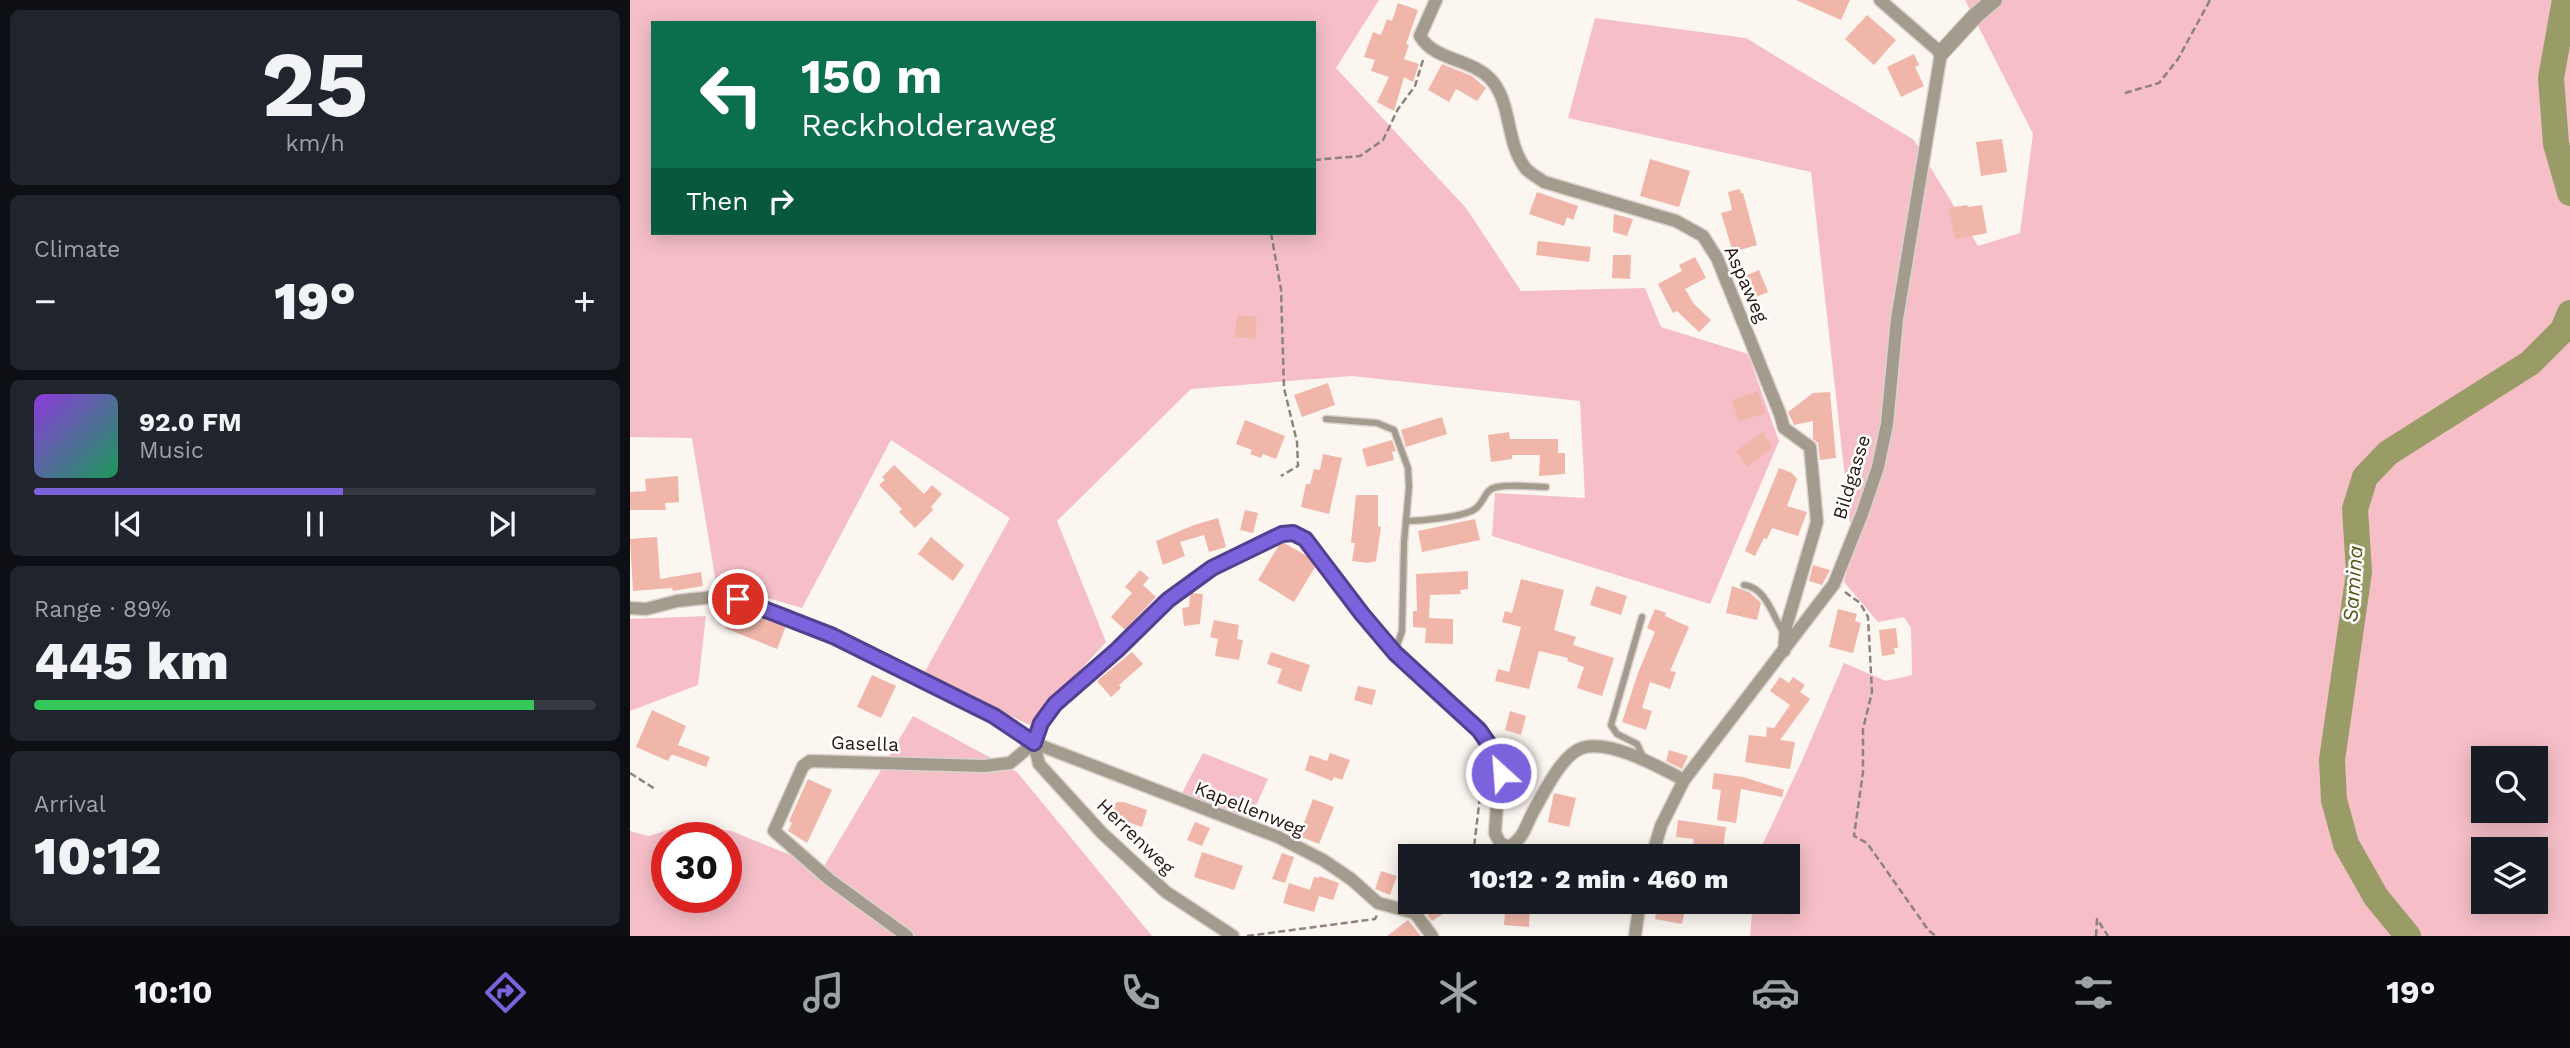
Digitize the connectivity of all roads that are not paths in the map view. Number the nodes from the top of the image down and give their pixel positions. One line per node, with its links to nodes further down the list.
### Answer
1 (1436, 0): 11 (street, Aspaweg)
2 (1880, 0): 4 (street)
3 (1994, 0): 4 (street)
4 (1941, 53): 12 (street, Bildgasse)
5 (1326, 419): 7 (lane)
6 (1546, 487): 7 (lane)
7 (1406, 521): 13 (lane)
8 (1744, 585): 11 (lane)
9 (630, 608): 14 (street, Kapellenweg)
10 (1642, 617): 15 (lane)
11 (1786, 634): 12 (street, Aspaweg)
12 (1784, 651): 16 (street, Bildgasse)
13 (1395, 653): 14 (street); 15 (street)
14 (1034, 743): 19 (street, Gasella); 20 (street, Herrenweg); 21 (street, Kapellenweg)
15 (1646, 763): 16 (street)
16 (1684, 780): 17 (street, Bildgasse)
17 (1656, 844)
18 (1638, 914): 22 (street)
19 (907, 936)
20 (1233, 936)
21 (1432, 936)
22 (1635, 936)

